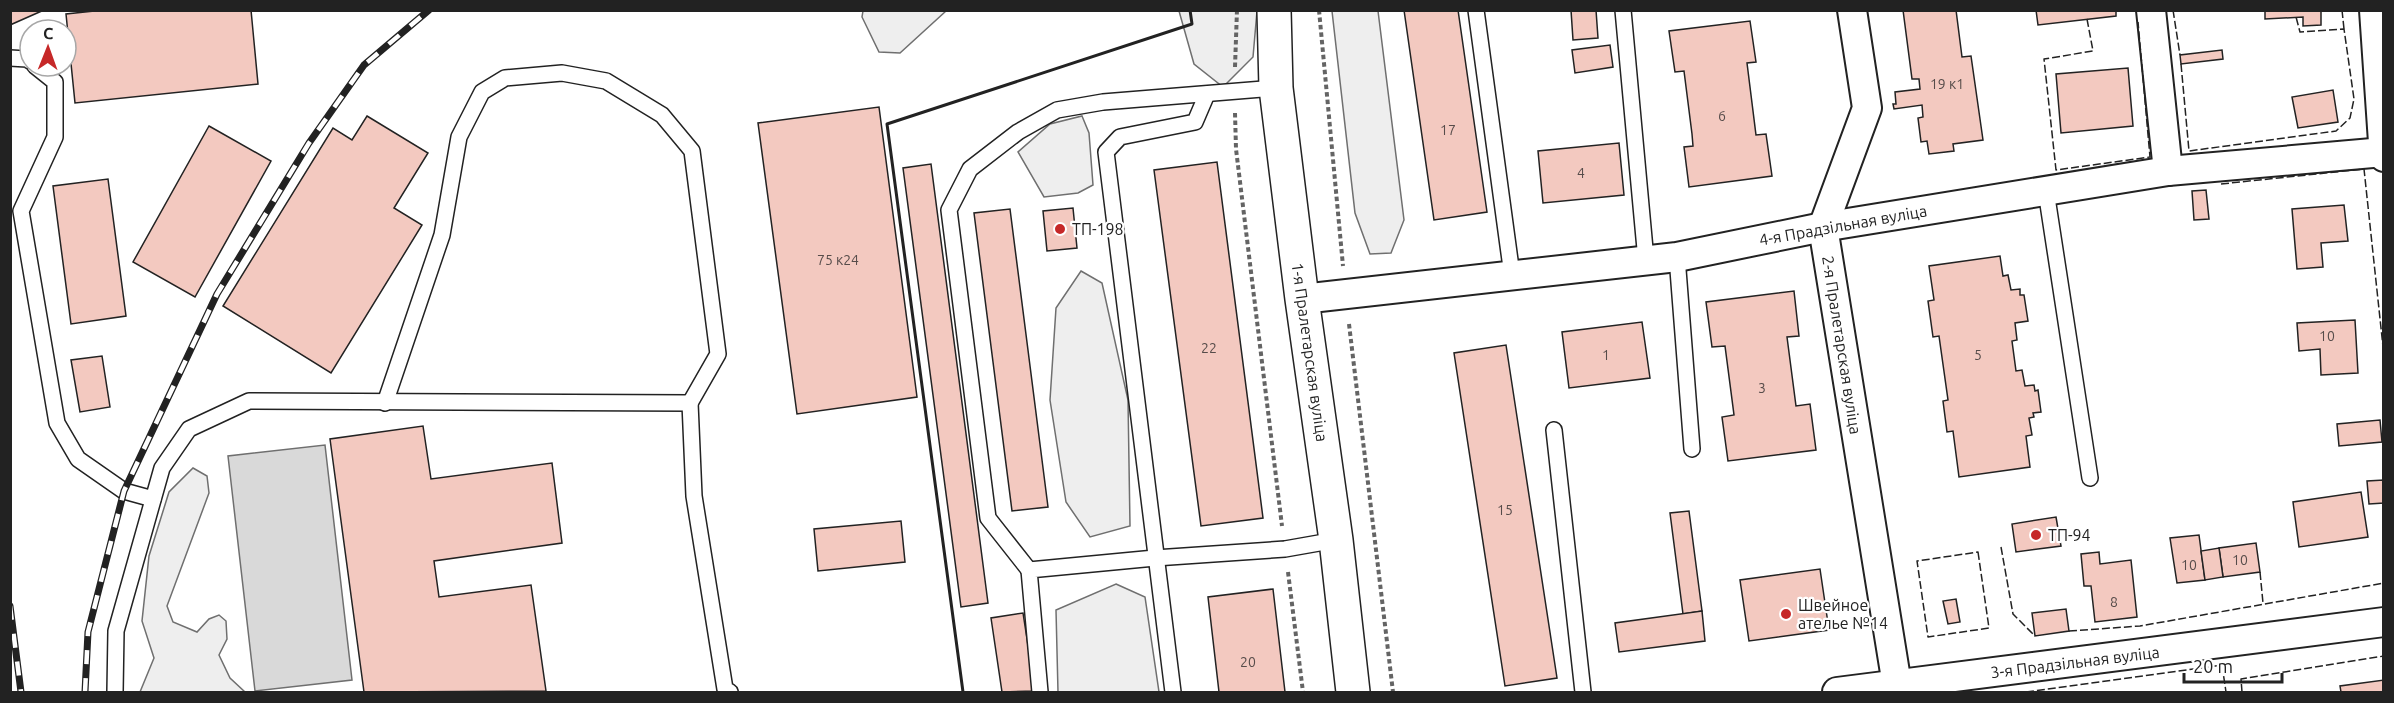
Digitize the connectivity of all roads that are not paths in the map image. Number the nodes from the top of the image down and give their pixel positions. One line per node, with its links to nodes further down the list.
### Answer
1 (1274, 10): 8 (main road, 1-я Пралетарская вуліца)
2 (1476, 10): 18 (lane)
3 (1623, 10): 17 (lane)
4 (1852, 10): 15 (street, 2-я Пралетарская вуліца)
5 (2151, 10): 12 (street)
6 (2374, 10): 10 (street)
7 (50, 78): 14 (lane)
8 (1276, 88): 9 (lane); 19 (main road, 1-я Пралетарская вуліца)
9 (1207, 94): 27 (lane); 28 (lane)
10 (2383, 152): 11 (street); 12 (street, 4-я Прадзільная вуліца)
11 (2384, 157)
12 (2168, 171): 13 (street, 4-я Прадзільная вуліца)
13 (2046, 191): 15 (street, 4-я Прадзільная вуліца); 24 (lane)
14 (16, 212): 25 (lane)
15 (1823, 227): 16 (street, 4-я Прадзільная вуліца); 30 (street, 2-я Пралетарская вуліца)
16 (1677, 257): 17 (street, 4-я Прадзільная вуліца); 23 (lane)
17 (1646, 260): 18 (street, 4-я Прадзільная вуліца)
18 (1512, 275): 19 (street, 4-я Прадзільная вуліца)
19 (1302, 299): 26 (main road, 1-я Пралетарская вуліца)
20 (385, 403): 21 (lane); 21 (lane); 25 (lane)
21 (690, 403): 31 (lane)
22 (1554, 430): 36 (lane)
23 (1692, 449)
24 (2090, 478)
25 (153, 499): 32 (lane)
26 (1336, 540): 27 (lane); 35 (main road, 1-я Пралетарская вуліца)
27 (1155, 558): 28 (lane); 34 (lane)
28 (1029, 570): 33 (lane)
29 (2384, 622): 30 (street, 3-я Прадзільная вуліца)
30 (1897, 685): 37 (street, 3-я Прадзільная вуліца)
31 (724, 691)
32 (116, 693)
33 (1040, 693)
34 (1173, 693)
35 (1353, 693)
36 (1583, 693)
37 (1837, 693)

